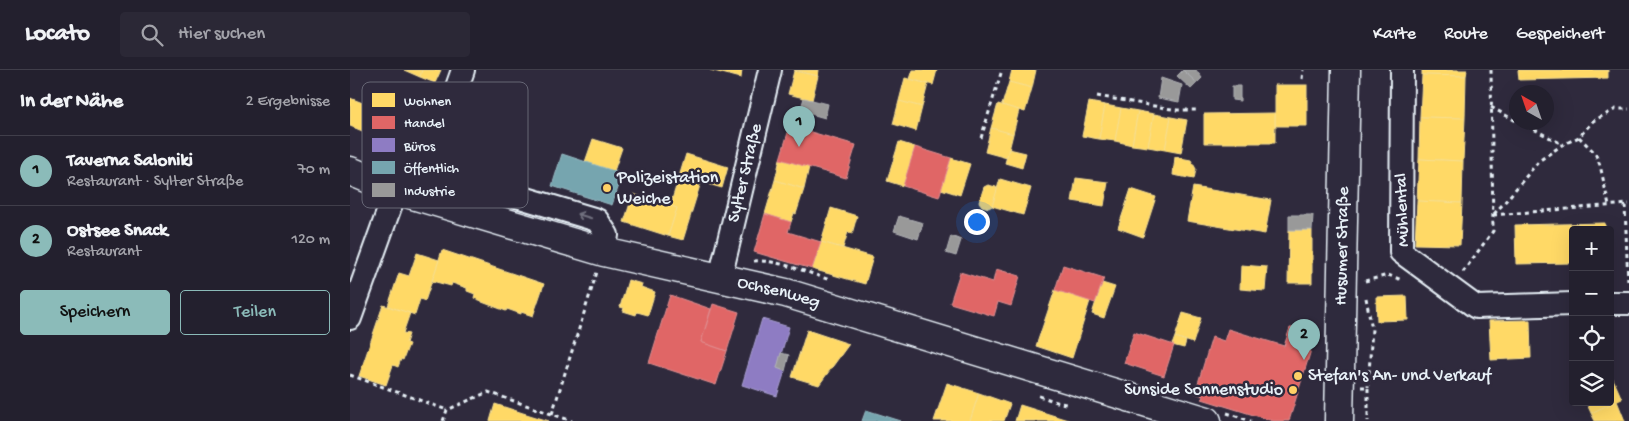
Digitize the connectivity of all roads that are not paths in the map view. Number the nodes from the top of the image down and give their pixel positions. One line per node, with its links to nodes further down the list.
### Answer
1 (770, 70): 8 (street, Sylter Straße)
2 (1346, 70): 14 (main road, Husumer Straße)
3 (1402, 70): 11 (street, Mühlental)
4 (528, 199): 7 (street, one-way to 4)
5 (393, 208): 12 (street)
6 (475, 208): 7 (main road, Ochsenweg)
7 (602, 258): 8 (main road, Ochsenweg)
8 (720, 278): 13 (main road, Ochsenweg)
9 (1629, 302): 10 (street)
10 (1614, 303)
11 (1569, 304)
12 (350, 318)
13 (1207, 421)
14 (1339, 421)

